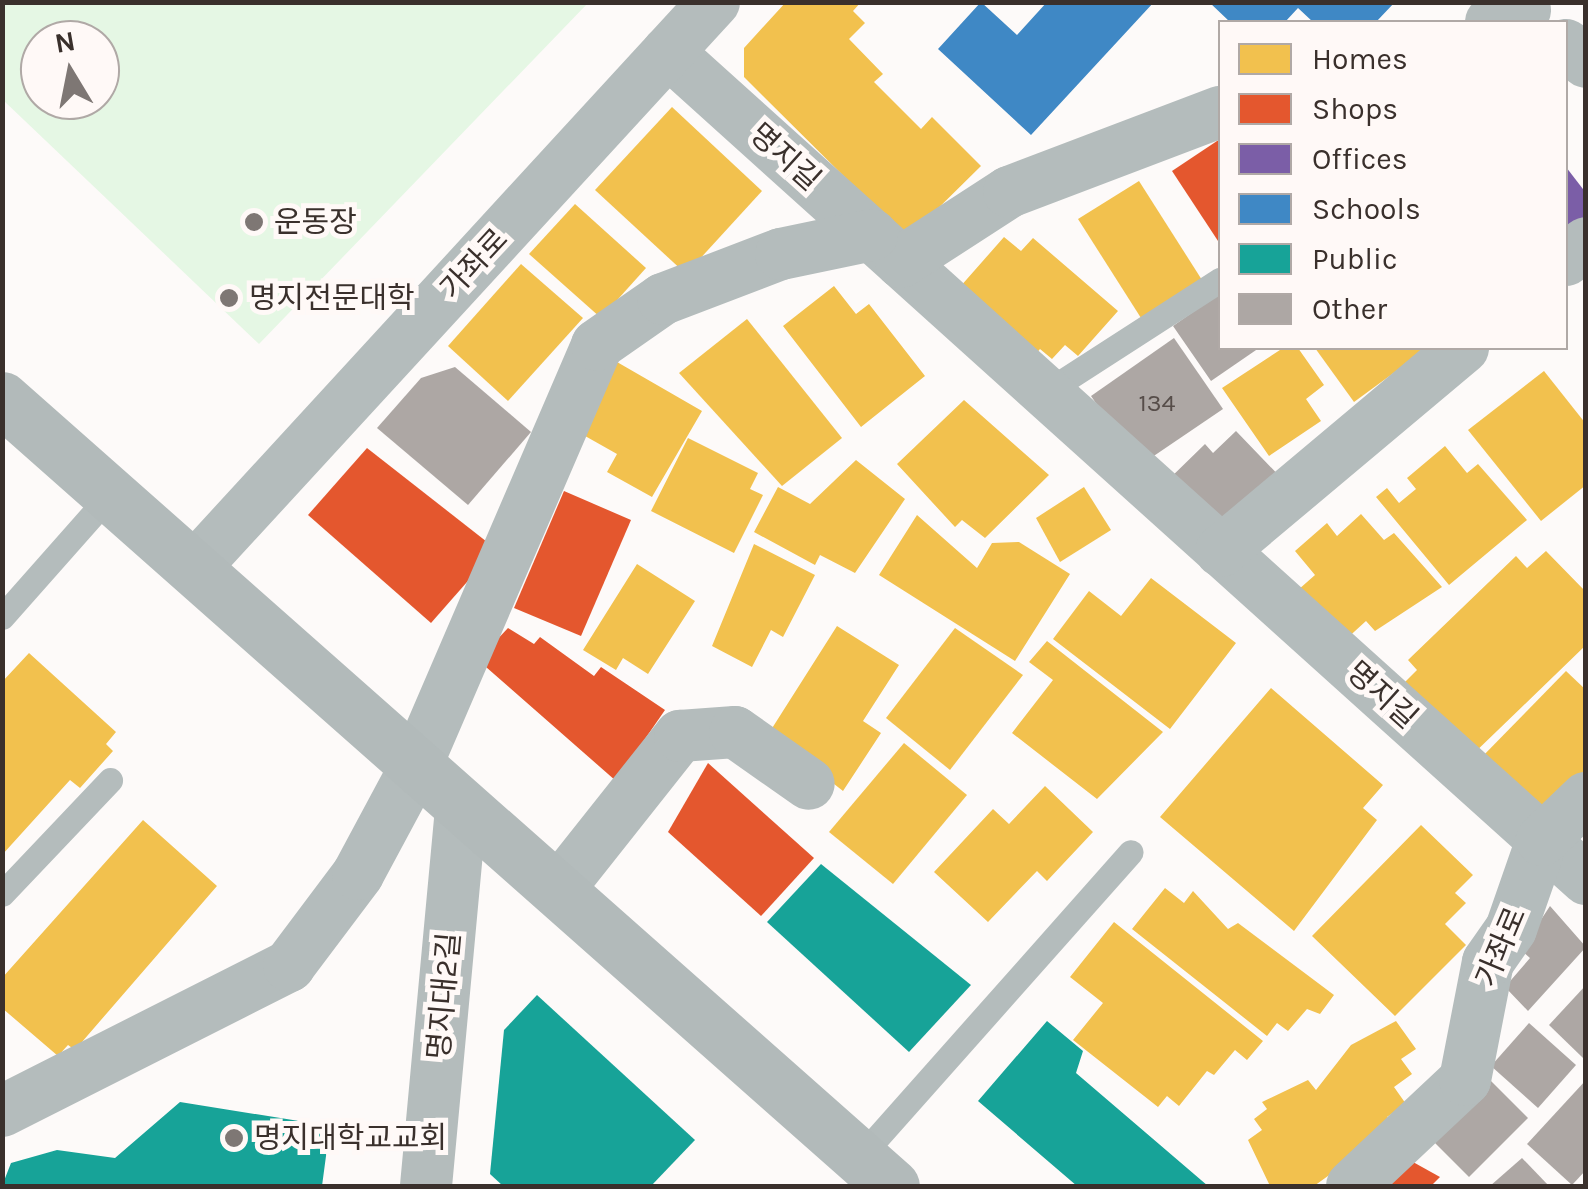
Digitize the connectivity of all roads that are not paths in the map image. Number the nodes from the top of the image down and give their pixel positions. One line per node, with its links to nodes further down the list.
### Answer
1 (714, 2): 2 (street, 가좌로)
2 (668, 52): 4 (street, 명지길); 11 (street, 가좌로)
3 (1218, 113): 4 (street)
4 (886, 249): 7 (street, 명지길); 13 (street)
5 (1218, 281): 7 (lane)
6 (1461, 350): 10 (street)
7 (1046, 392): 10 (street, 명지길)
8 (2, 399): 9 (main road)
9 (110, 495): 11 (main road); 12 (lane)
10 (1221, 551): 18 (street, 명지길)
11 (193, 569): 13 (main road)
12 (2, 617)
13 (416, 766): 17 (main road); 23 (street)
14 (110, 780): 22 (lane)
15 (810, 784): 21 (street)
16 (1586, 798): 18 (street)
17 (461, 806): 21 (main road); 25 (street, 명지대2길)
18 (1542, 840): 20 (street, 명지길); 26 (street, 가좌로)
19 (1131, 852): 24 (lane)
20 (1586, 878)
21 (558, 891): 24 (main road)
22 (2, 894)
23 (2, 1111)
24 (875, 1172)
25 (426, 1186)
26 (1352, 1186)

